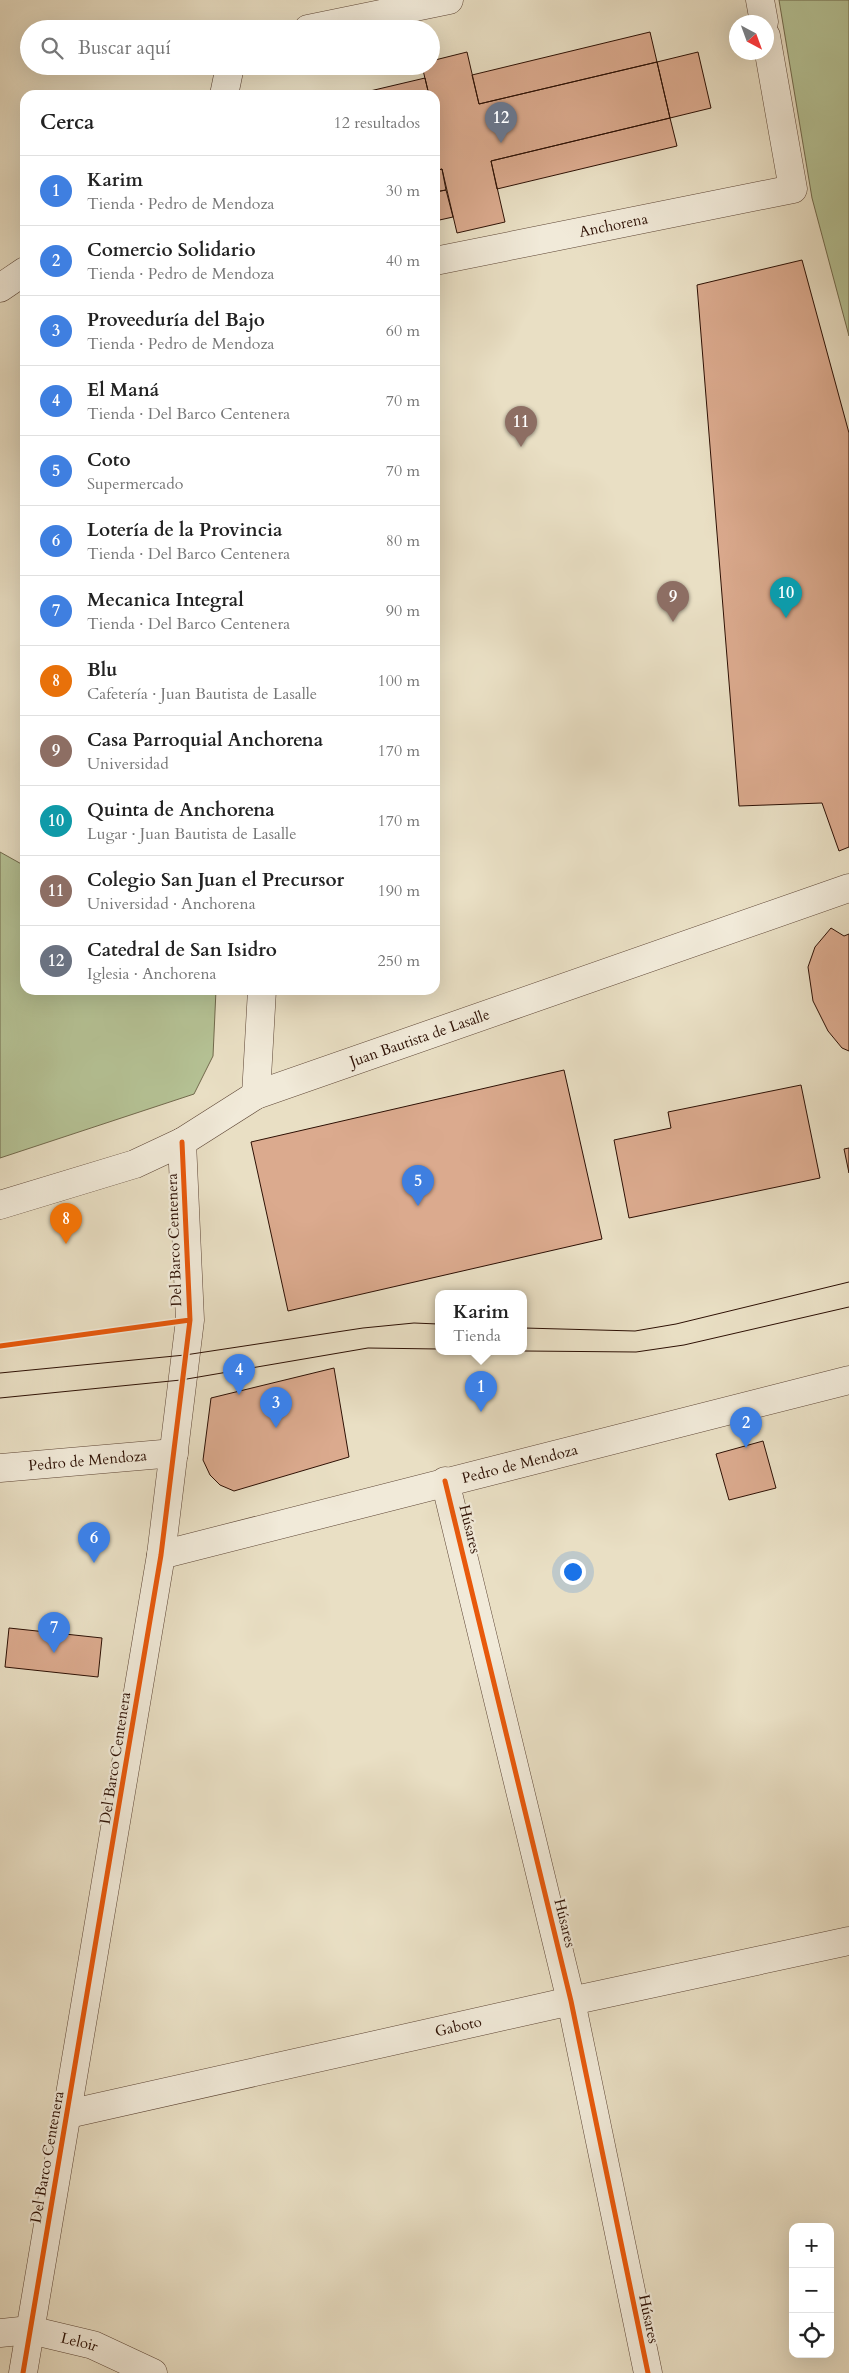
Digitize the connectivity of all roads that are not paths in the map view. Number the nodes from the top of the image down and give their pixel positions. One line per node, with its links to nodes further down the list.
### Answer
1 (447, 0): 4 (street)
2 (760, 0): 3 (street)
3 (763, 15)
4 (351, 20)
5 (770, 60): 8 (street, Anchorena)
6 (228, 75): 7 (street)
7 (225, 90)
8 (440, 260)
9 (20, 274): 10 (street)
10 (0, 288)
11 (849, 888): 13 (street, Juan Bautista de Lasalle)
12 (262, 995): 13 (street)
13 (256, 1095): 14 (street, Juan Bautista de Lasalle)
14 (182, 1142): 15 (street, Juan Bautista de Lasalle); 17 (street, Del Barco Centenera)
15 (0, 1205)
16 (849, 1380): 19 (street, Pedro de Mendoza)
17 (174, 1452): 18 (street, Pedro de Mendoza); 20 (street, Del Barco Centenera)
18 (0, 1468)
19 (445, 1481): 20 (street, Pedro de Mendoza); 22 (street, Húsares)
20 (161, 1555): 23 (street, Del Barco Centenera)
21 (849, 1941): 22 (street, Gaboto)
22 (571, 2001): 23 (street, Gaboto); 28 (street, Húsares)
23 (68, 2114): 24 (street, Del Barco Centenera)
24 (30, 2330): 25 (street, Leloir); 26 (street, Del Barco Centenera); 27 (street, Leloir)
25 (0, 2333)
26 (23, 2373)
27 (154, 2373)
28 (648, 2373)

